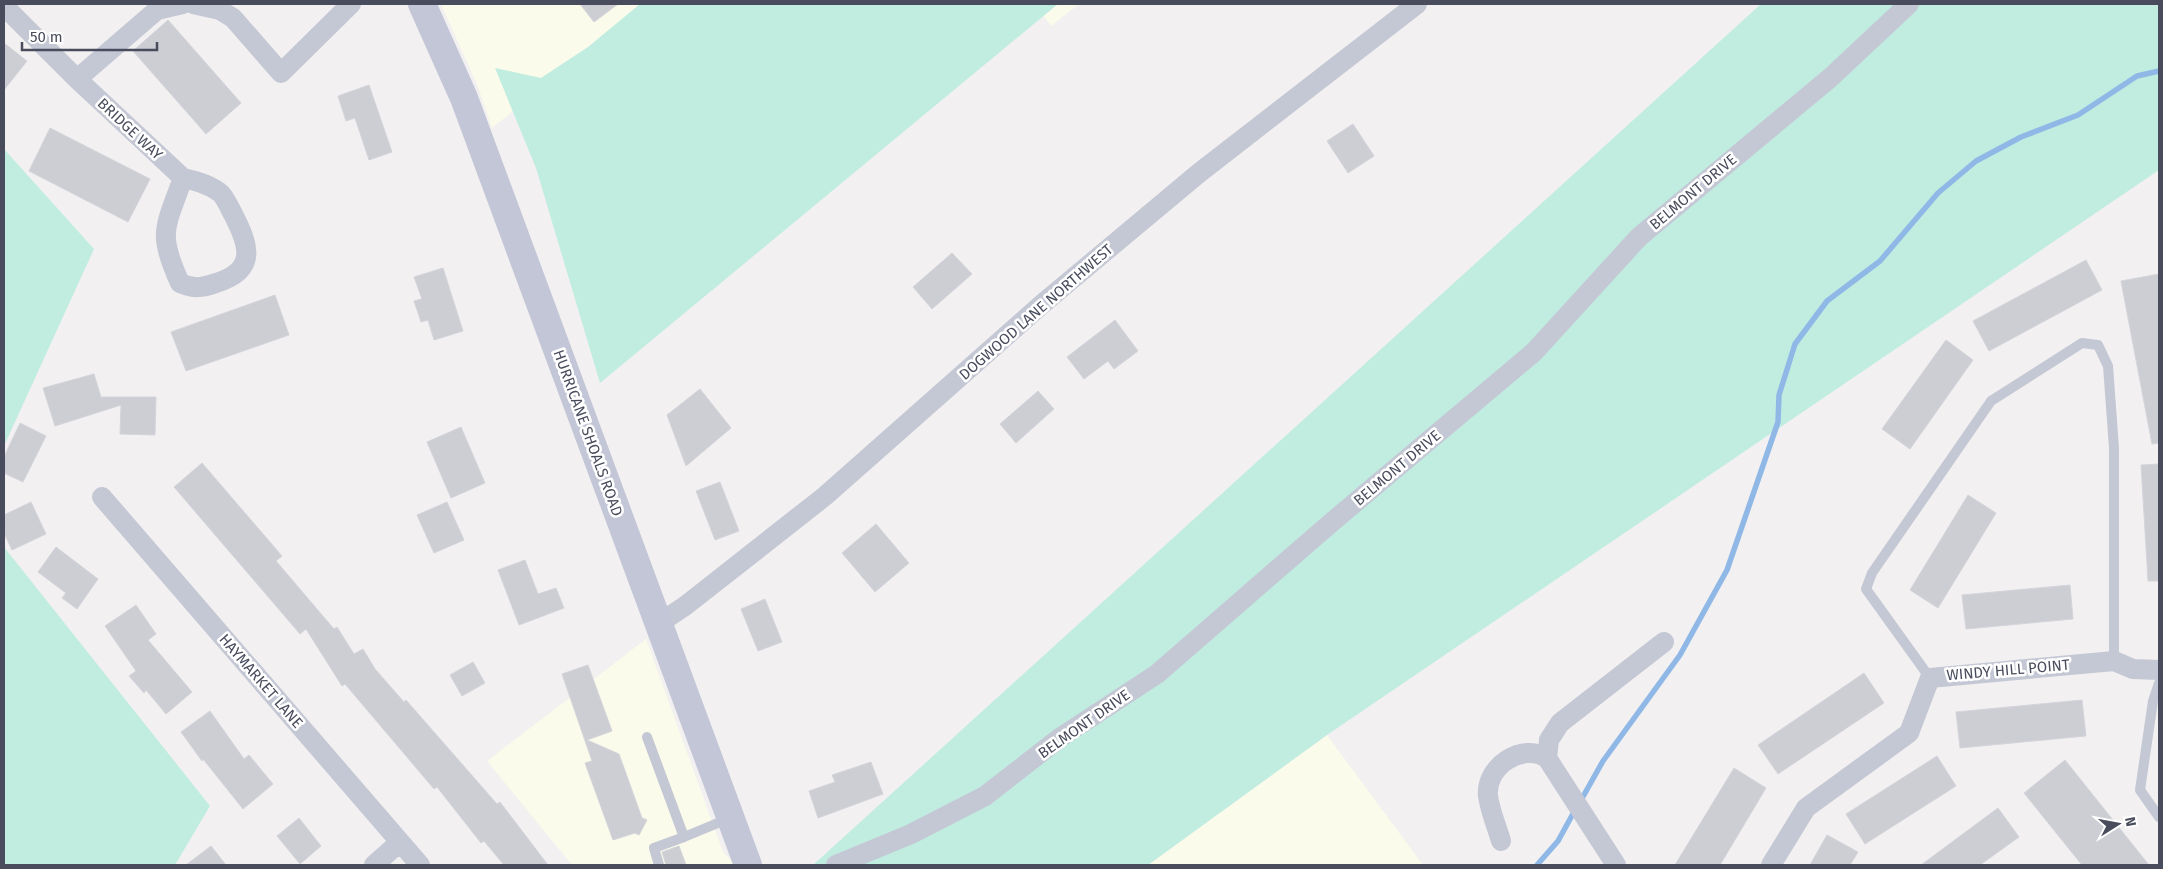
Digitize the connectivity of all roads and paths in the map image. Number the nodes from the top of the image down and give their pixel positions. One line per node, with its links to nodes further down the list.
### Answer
1 (183, 4): 8 (street)
2 (193, 4): 3 (street)
3 (351, 4)
4 (422, 4): 11 (street, HURRICANE SHOALS ROAD)
5 (1417, 4): 11 (street, DOGWOOD LANE NORTHWEST)
6 (1909, 4): 28 (street, BELMONT DRIVE)
7 (4, 6): 8 (street, BRIDGE WAY)
8 (77, 79): 9 (street, BRIDGE WAY)
9 (183, 178): 9 (street, BRIDGE WAY)
10 (102, 496): 23 (street, HAYMARKET LANE)
11 (658, 624): 20 (street, HURRICANE SHOALS ROAD)
12 (1664, 642): 18 (street)
13 (2114, 661): 14 (street, WINDY HILL POINT); 15 (street, WINDY HILL POINT); 15 (lane)
14 (2159, 670)
15 (1930, 678): 30 (street, WINDY HILL POINT)
16 (2159, 683): 19 (lane)
17 (647, 737): 21 (lane)
18 (1547, 758): 22 (street); 29 (street)
19 (2159, 817)
20 (730, 818): 21 (lane); 27 (street, HURRICANE SHOALS ROAD)
21 (684, 837): 26 (lane)
22 (1502, 841)
23 (400, 842): 24 (street); 25 (street, HAYMARKET LANE)
24 (374, 865)
25 (420, 865)
26 (659, 865)
27 (748, 865)
28 (836, 865)
29 (1616, 865)
30 (1772, 865)

